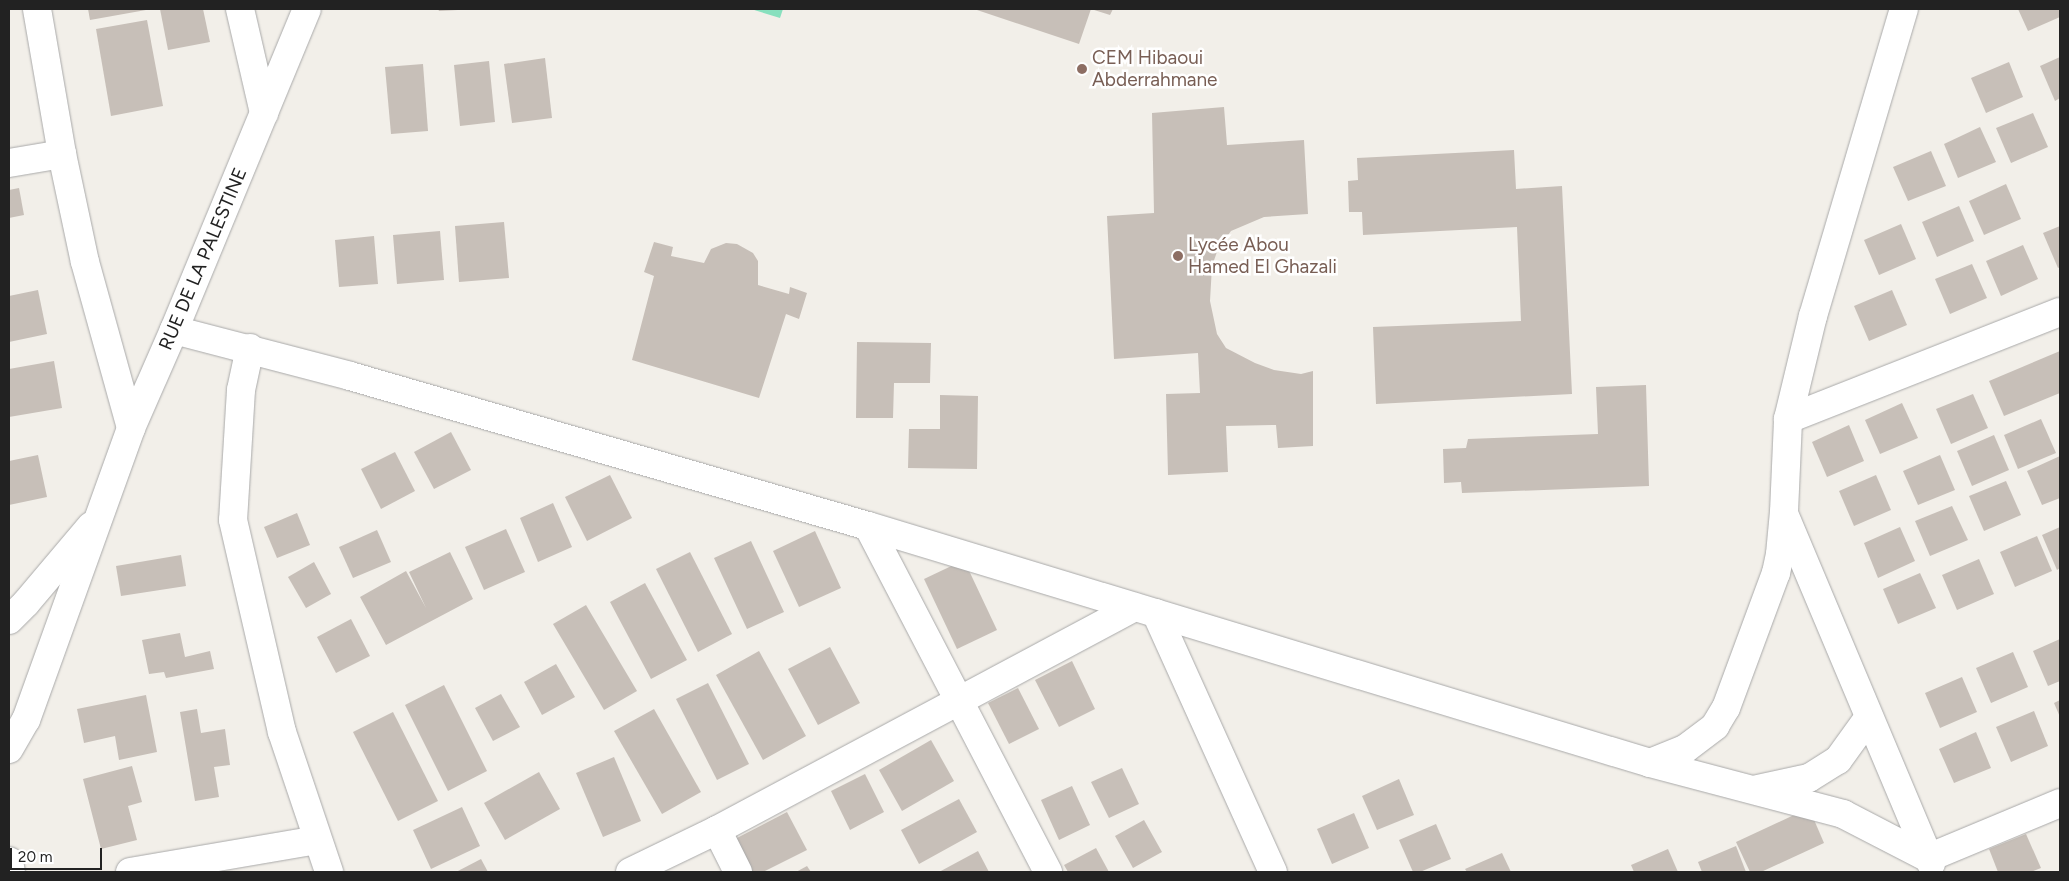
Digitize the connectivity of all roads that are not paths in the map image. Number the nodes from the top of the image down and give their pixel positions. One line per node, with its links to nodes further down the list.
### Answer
1 (37, 9): 6 (street)
2 (240, 9): 5 (street)
3 (307, 9): 5 (street, RUE DE LA PALESTINE)
4 (1904, 9): 11 (street)
5 (264, 113): 9 (street, RUE DE LA PALESTINE)
6 (62, 154): 7 (street); 12 (street)
7 (9, 163)
8 (2060, 312): 11 (street)
9 (174, 330): 10 (street); 12 (street, RUE DE LA PALESTINE)
10 (250, 348): 15 (street); 25 (street)
11 (1788, 419): 14 (street)
12 (131, 428): 13 (street, RUE DE LA PALESTINE)
13 (103, 511): 17 (street); 20 (street, RUE DE LA PALESTINE)
14 (1784, 512): 19 (street); 21 (street)
15 (868, 526): 16 (street); 18 (street)
16 (1145, 610): 18 (street); 21 (street); 34 (street)
17 (9, 620)
18 (957, 700): 24 (street); 33 (street)
19 (1869, 717): 22 (street); 27 (street)
20 (9, 749)
21 (1650, 763): 22 (street)
22 (1751, 791): 27 (street)
23 (2060, 803): 27 (street)
24 (717, 830): 31 (street); 32 (street)
25 (317, 840): 29 (street); 30 (street)
26 (9, 861): 28 (street)
27 (1931, 865)
28 (11, 872)
29 (130, 872)
30 (329, 872)
31 (630, 872)
32 (738, 872)
33 (1048, 872)
34 (1273, 872)

